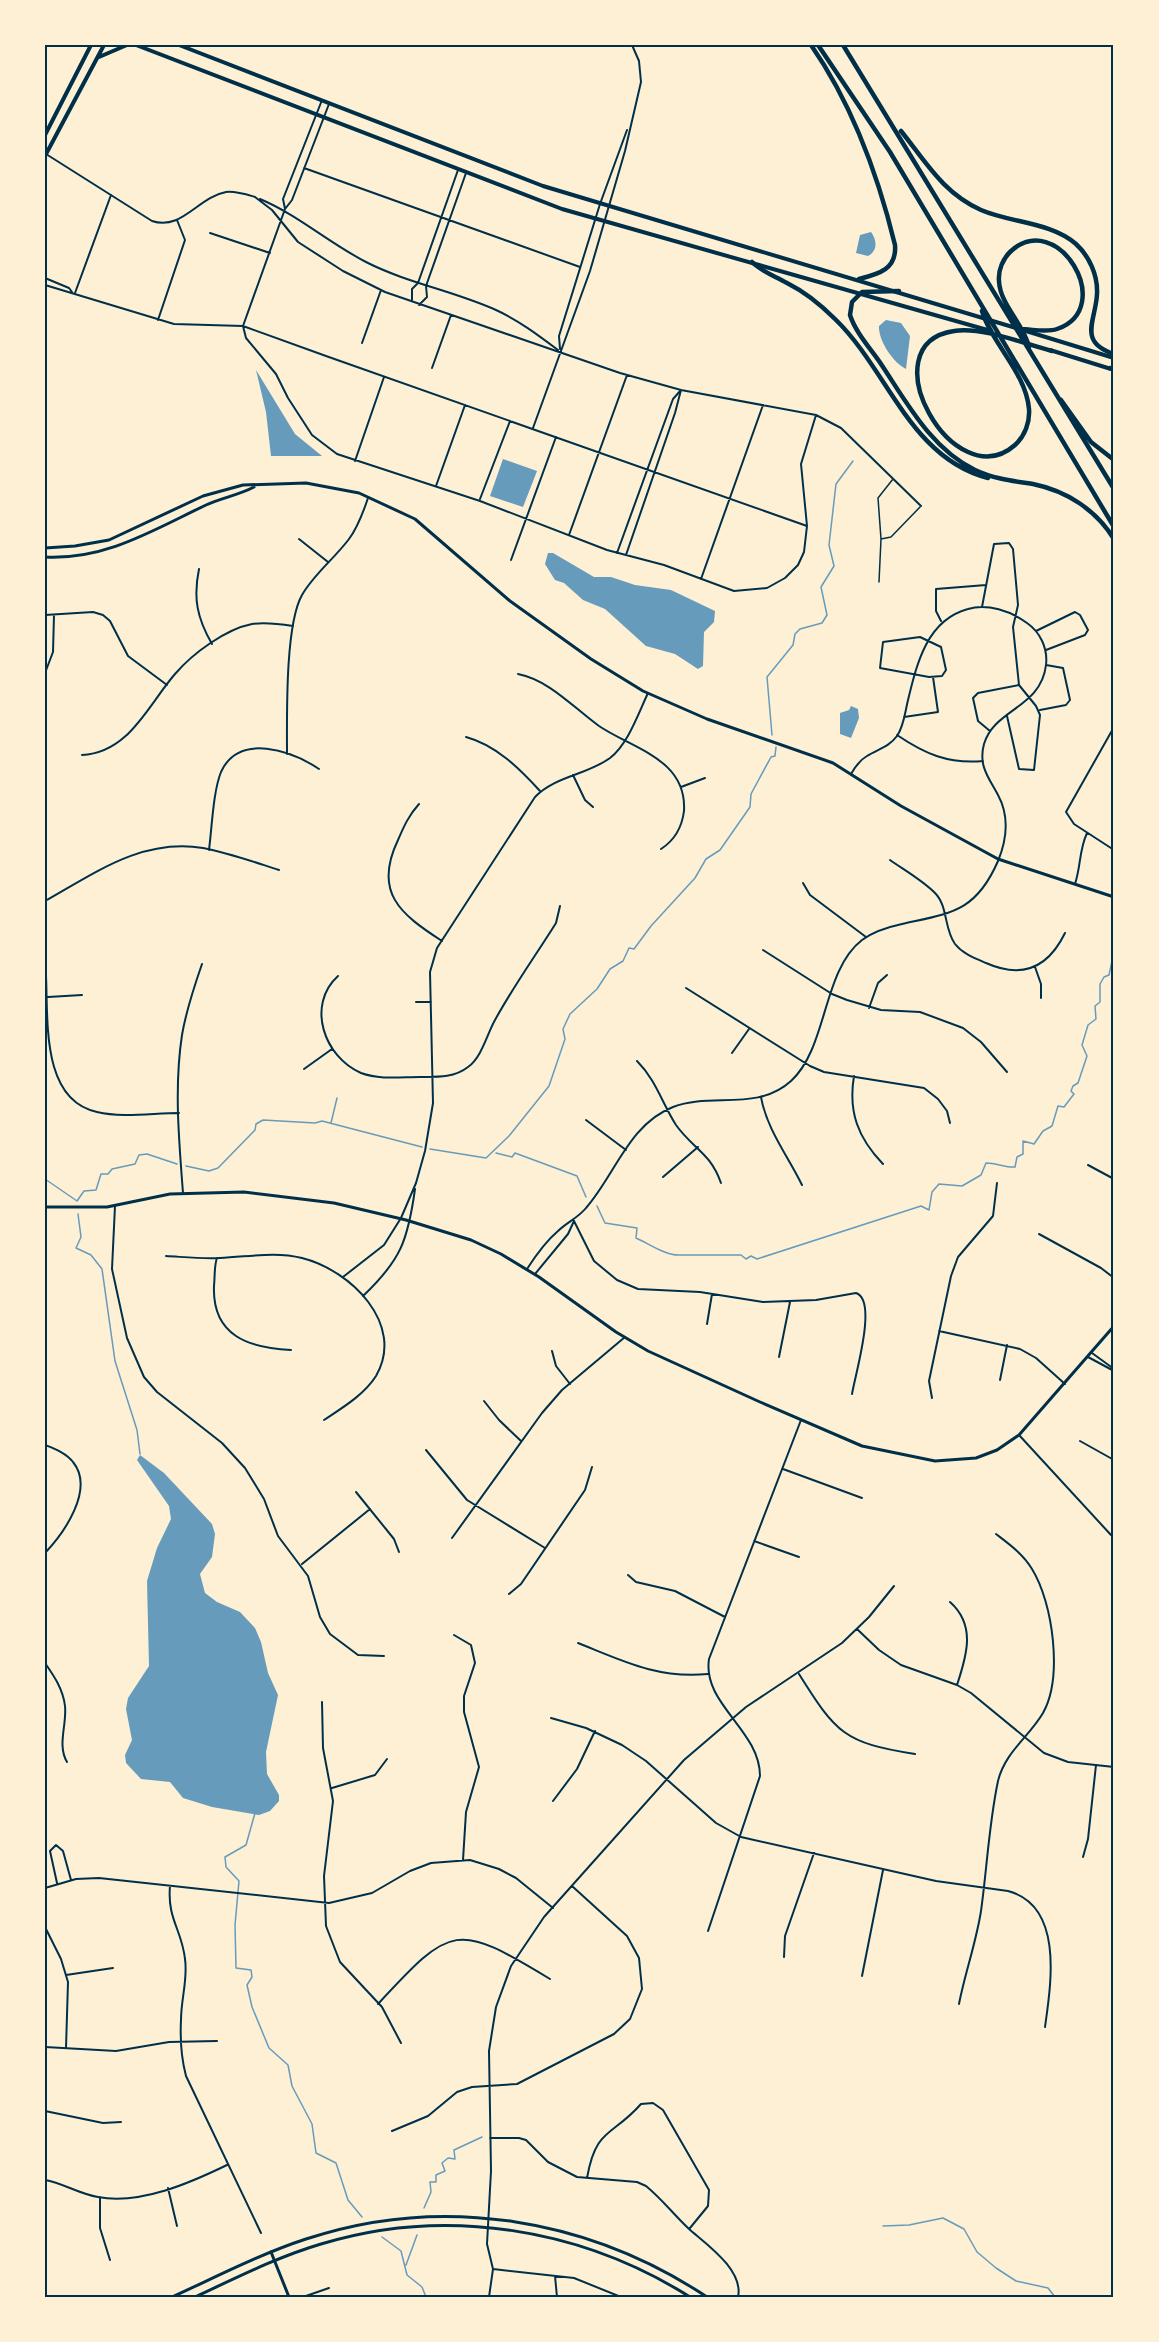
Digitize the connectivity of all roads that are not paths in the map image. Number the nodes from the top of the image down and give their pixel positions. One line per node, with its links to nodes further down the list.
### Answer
1 (91, 45): 17 (main road)
2 (104, 45): 10 (main road)
3 (127, 45): 10 (main road)
4 (136, 45): 13 (main road)
5 (179, 45): 11 (main road)
6 (632, 45): 16 (street)
7 (811, 45): 38 (highway)
8 (818, 45): 58 (highway)
9 (843, 45): 15 (highway)
10 (98, 57): 18 (main road)
11 (322, 100): 12 (main road); 13 (street)
12 (330, 104): 14 (street); 24 (main road)
13 (316, 115): 14 (main road); 26 (street)
14 (324, 118): 19 (street); 20 (main road)
15 (890, 118): 55 (highway); 56 (highway)
16 (629, 127): 24 (street); 25 (street)
17 (45, 135)
18 (46, 155): 22 (street)
19 (304, 168): 26 (street); 27 (street)
20 (458, 170): 21 (main road); 27 (street)
21 (466, 173): 28 (main road); 30 (street)
22 (111, 195): 29 (street); 44 (street)
23 (255, 197): 26 (street); 29 (street); 32 (street)
24 (600, 204): 25 (main road); 28 (street)
25 (610, 207): 31 (street); 38 (main road)
26 (285, 209): 32 (street); 39 (street)
27 (441, 217): 30 (street); 39 (street)
28 (595, 219): 31 (main road); 36 (street)
29 (177, 220): 49 (street)
30 (449, 220): 36 (street); 41 (street)
31 (606, 222): 35 (main road); 54 (street)
32 (280, 223): 34 (street); 42 (street)
33 (210, 233): 34 (street)
34 (270, 253): 50 (street)
35 (752, 262): 45 (main road); 76 (highway)
36 (580, 267): 54 (street)
37 (45, 278): 44 (street)
38 (859, 279): 43 (main road)
39 (418, 283): 41 (street); 46 (street)
40 (45, 285): 44 (street)
41 (426, 286): 47 (street); 54 (street)
42 (381, 290): 46 (street); 52 (street)
43 (899, 291): 45 (highway); 51 (main road)
44 (74, 293): 49 (street)
45 (860, 294): 53 (main road); 76 (highway)
46 (413, 302): 47 (street)
47 (419, 304): 48 (street)
48 (451, 315): 54 (street); 57 (street)
49 (158, 320): 50 (street)
50 (243, 326): 61 (street); 72 (street)
51 (1020, 329): 55 (highway); 56 (main road)
52 (362, 343)
53 (1052, 351): 58 (highway); 59 (main road)
54 (560, 352): 60 (street); 68 (street)
55 (1031, 356): 63 (highway)
56 (1114, 356)
57 (432, 368)
58 (1015, 368): 86 (highway)
59 (1113, 369)
60 (627, 375): 62 (street); 70 (street)
61 (384, 377): 64 (street); 72 (street)
62 (681, 390): 65 (street); 73 (street); 74 (street)
63 (1052, 390): 71 (highway); 79 (highway)
64 (465, 405): 67 (street); 78 (street)
65 (763, 405): 66 (street); 81 (street)
66 (816, 415): 75 (street); 85 (street)
67 (510, 421): 68 (street); 82 (street)
68 (533, 429): 69 (street)
69 (556, 437): 70 (street); 84 (street)
70 (600, 452): 73 (street); 87 (street)
71 (1114, 460)
72 (355, 461): 78 (street)
73 (648, 469): 74 (street); 92 (street)
74 (655, 472): 81 (street); 93 (street)
75 (893, 479): 83 (street); 89 (lane)
76 (1006, 481): 90 (highway)
77 (255, 486): 80 (main road); 91 (main road); 94 (main road)
78 (436, 486): 82 (street)
79 (1114, 489)
80 (368, 496): 96 (street); 118 (main road)
81 (730, 499): 85 (street); 98 (street)
82 (480, 501): 84 (street)
83 (921, 506): 89 (lane)
84 (526, 517): 87 (street); 95 (street)
85 (807, 526): 98 (street)
86 (1114, 527)
87 (569, 535): 92 (street)
88 (299, 539): 96 (street)
89 (881, 539): 99 (lane)
90 (1114, 540)
91 (45, 548)
92 (617, 553): 93 (street)
93 (626, 555): 98 (street)
94 (45, 557)
95 (510, 560)
96 (328, 562): 106 (street)
97 (199, 569): 109 (street)
98 (701, 579)
99 (879, 582)
100 (986, 585): 101 (street); 104 (street); 105 (street)
101 (982, 607): 104 (street); 105 (street)
102 (45, 615): 103 (street)
103 (54, 615): 112 (street); 116 (street)
104 (1016, 616): 107 (street); 117 (street)
105 (941, 622): 108 (street)
106 (293, 626): 109 (street); 128 (street)
107 (1036, 631): 110 (street); 110 (street)
108 (929, 639): 114 (street); 114 (street); 115 (street)
109 (212, 644): 116 (street)
110 (1046, 650): 111 (street)
111 (1046, 666): 119 (street); 120 (street)
112 (45, 673)
113 (518, 674): 127 (street)
114 (915, 674): 115 (street); 122 (street)
115 (933, 677): 122 (street)
116 (166, 685): 129 (street)
117 (1020, 686): 119 (street); 124 (street)
118 (648, 693): 127 (street); 132 (main road)
119 (1030, 698): 120 (street); 121 (street)
120 (1039, 710): 121 (street)
121 (1007, 716): 124 (street)
122 (904, 717): 125 (street)
123 (1114, 727): 139 (street)
124 (990, 731): 130 (street)
125 (897, 735): 130 (street); 132 (street)
126 (466, 737): 136 (street)
127 (624, 740): 133 (street); 135 (street)
128 (287, 754): 131 (street); 141 (street)
129 (82, 755)
130 (983, 761): 143 (street)
131 (319, 769)
132 (850, 774): 143 (main road)
133 (573, 775): 136 (street); 138 (street)
134 (705, 778): 135 (street)
135 (681, 787): 140 (street)
136 (540, 791): 154 (street)
137 (420, 804): 154 (street)
138 (593, 807)
139 (1087, 833): 142 (street); 147 (street)
140 (661, 849)
141 (209, 850): 145 (street); 149 (street)
142 (1114, 850)
143 (999, 859): 147 (main road); 151 (street)
144 (890, 860): 151 (street)
145 (279, 870)
146 (803, 883): 153 (street)
147 (1076, 884): 148 (main road)
148 (1114, 897)
149 (45, 901)
150 (560, 906): 177 (street)
151 (944, 915): 153 (street); 158 (street)
152 (1065, 933): 158 (street)
153 (866, 937): 162 (street)
154 (442, 941): 167 (street)
155 (763, 950): 162 (street)
156 (45, 959): 164 (street)
157 (202, 964): 180 (street)
158 (1035, 967): 165 (street)
159 (887, 975): 168 (street)
160 (338, 976): 170 (street)
161 (686, 988): 169 (street)
162 (832, 994): 168 (street); 173 (street)
163 (82, 995): 164 (street)
164 (48, 997): 180 (street)
165 (1041, 998)
166 (416, 1002): 167 (street)
167 (430, 1002): 177 (street)
168 (869, 1008): 175 (street)
169 (749, 1029): 171 (street); 173 (street)
170 (332, 1049): 174 (street); 177 (street)
171 (732, 1053)
172 (637, 1061): 179 (street)
173 (803, 1063): 176 (street); 178 (street)
174 (304, 1069)
175 (1007, 1072)
176 (854, 1076): 182 (street); 185 (street)
177 (432, 1077): 189 (street)
178 (761, 1097): 179 (street); 192 (street)
179 (668, 1109): 183 (street); 184 (street)
180 (179, 1113): 193 (street)
181 (586, 1120): 184 (street)
182 (950, 1123)
183 (698, 1147): 187 (street); 190 (street)
184 (626, 1150): 198 (street)
185 (883, 1164)
186 (1088, 1165): 188 (street)
187 (663, 1177)
188 (1114, 1179)
189 (416, 1183): 196 (street); 197 (street)
190 (721, 1183)
191 (998, 1183): 211 (street)
192 (802, 1185)
193 (183, 1193): 194 (main road); 196 (main road)
194 (115, 1206): 195 (main road); 248 (street)
195 (45, 1207)
196 (401, 1218): 197 (main road); 204 (street)
197 (410, 1221): 202 (main road); 207 (street)
198 (574, 1221): 202 (street); 203 (street); 206 (street)
199 (1039, 1234): 205 (street)
200 (166, 1256): 201 (street)
201 (217, 1258): 204 (street); 214 (street)
202 (527, 1269): 203 (main road)
203 (535, 1274): 212 (main road)
204 (343, 1277): 207 (street)
205 (1114, 1278)
206 (712, 1294): 208 (street); 209 (street)
207 (363, 1296): 226 (street)
208 (790, 1302): 217 (street); 223 (street)
209 (707, 1324)
210 (1114, 1326): 216 (main road)
211 (939, 1331): 213 (street); 224 (street)
212 (625, 1337): 221 (street); 227 (main road)
213 (1007, 1345): 220 (street); 222 (street)
214 (291, 1350)
215 (552, 1351): 221 (street)
216 (1092, 1353): 218 (main road); 219 (street)
217 (778, 1357)
218 (1088, 1357): 219 (street); 222 (main road)
219 (1114, 1370)
220 (1000, 1380)
221 (570, 1384): 229 (street)
222 (1065, 1384): 228 (main road)
223 (852, 1394)
224 (932, 1398)
225 (484, 1401): 229 (street)
226 (324, 1420)
227 (801, 1420): 228 (main road); 235 (street)
228 (1019, 1435): 241 (street)
229 (521, 1441): 238 (street)
230 (1080, 1441): 233 (street)
231 (45, 1445): 246 (street)
232 (426, 1450): 238 (street)
233 (1114, 1460)
234 (592, 1467): 244 (street)
235 (782, 1469): 237 (street); 243 (street)
236 (356, 1492): 239 (street)
237 (862, 1498)
238 (475, 1506): 242 (street); 244 (street)
239 (370, 1509): 245 (street); 248 (street)
240 (996, 1534): 266 (street)
241 (1111, 1534)
242 (452, 1538)
243 (754, 1541): 247 (street); 253 (street)
244 (545, 1548): 251 (street)
245 (399, 1552)
246 (45, 1553)
247 (799, 1557)
248 (302, 1565): 257 (street)
249 (628, 1575): 253 (street)
250 (894, 1586): 254 (street)
251 (509, 1594)
252 (951, 1602): 261 (street)
253 (725, 1617): 259 (street)
254 (857, 1629): 260 (street); 261 (street)
255 (454, 1635): 278 (street)
256 (578, 1643): 259 (street)
257 (384, 1656)
258 (45, 1663): 269 (street)
259 (708, 1674): 263 (street)
260 (798, 1674): 263 (street); 267 (street)
261 (957, 1685): 266 (street)
262 (322, 1702): 273 (street)
263 (734, 1717): 272 (street); 275 (street)
264 (551, 1718): 265 (street)
265 (596, 1731): 272 (street); 274 (street)
266 (1024, 1737): 270 (street); 285 (street)
267 (915, 1754)
268 (387, 1760): 273 (street)
269 (67, 1762)
270 (1096, 1765): 271 (street); 277 (street)
271 (1114, 1767)
272 (667, 1780): 275 (street); 283 (street)
273 (332, 1788): 286 (street)
274 (553, 1801)
275 (741, 1837): 276 (street); 289 (street)
276 (813, 1853): 279 (street); 290 (street)
277 (1083, 1857)
278 (463, 1860): 286 (street); 287 (street)
279 (883, 1870): 285 (street); 294 (street)
280 (71, 1880): 281 (street); 281 (street); 282 (street)
281 (57, 1883): 284 (street)
282 (170, 1886): 286 (street); 299 (street)
283 (572, 1886): 287 (street); 304 (street)
284 (45, 1888)
285 (984, 1888): 297 (street); 298 (street)
286 (324, 1903): 296 (street)
287 (553, 1908): 291 (street)
288 (45, 1927): 293 (street)
289 (708, 1931)
290 (784, 1957)
291 (516, 1958): 295 (street); 296 (street); 304 (street)
292 (113, 1968): 293 (street)
293 (66, 1976): 303 (street)
294 (862, 1976)
295 (550, 1979)
296 (378, 2004): 301 (street)
297 (959, 2004)
298 (1045, 2027)
299 (181, 2041): 300 (street); 303 (street); 309 (street)
300 (217, 2041)
301 (401, 2043)
302 (45, 2047): 303 (street)
303 (66, 2048)
304 (489, 2087): 307 (street); 308 (street)
305 (45, 2111): 306 (street)
306 (121, 2122)
307 (392, 2131)
308 (490, 2138): 310 (street); 314 (street)
309 (227, 2165): 312 (street); 318 (street)
310 (587, 2178): 317 (street); 317 (street)
311 (45, 2180): 313 (street)
312 (168, 2188): 313 (street); 315 (street)
313 (100, 2197): 320 (street)
314 (488, 2218): 316 (street); 319 (main road); 333 (main road)
315 (177, 2226)
316 (488, 2227): 321 (main road); 322 (street); 332 (main road)
317 (689, 2229): 334 (street)
318 (261, 2233)
319 (271, 2252): 321 (main road); 325 (main road)
320 (110, 2260)
321 (275, 2261): 326 (main road); 327 (main road)
322 (493, 2269): 323 (street); 329 (street)
323 (555, 2275): 330 (street); 331 (street)
324 (329, 2288): 328 (street)
325 (172, 2297)
326 (195, 2297)
327 (289, 2297)
328 (303, 2297)
329 (489, 2297)
330 (557, 2297)
331 (621, 2297)
332 (690, 2297)
333 (707, 2297)
334 (738, 2297)

